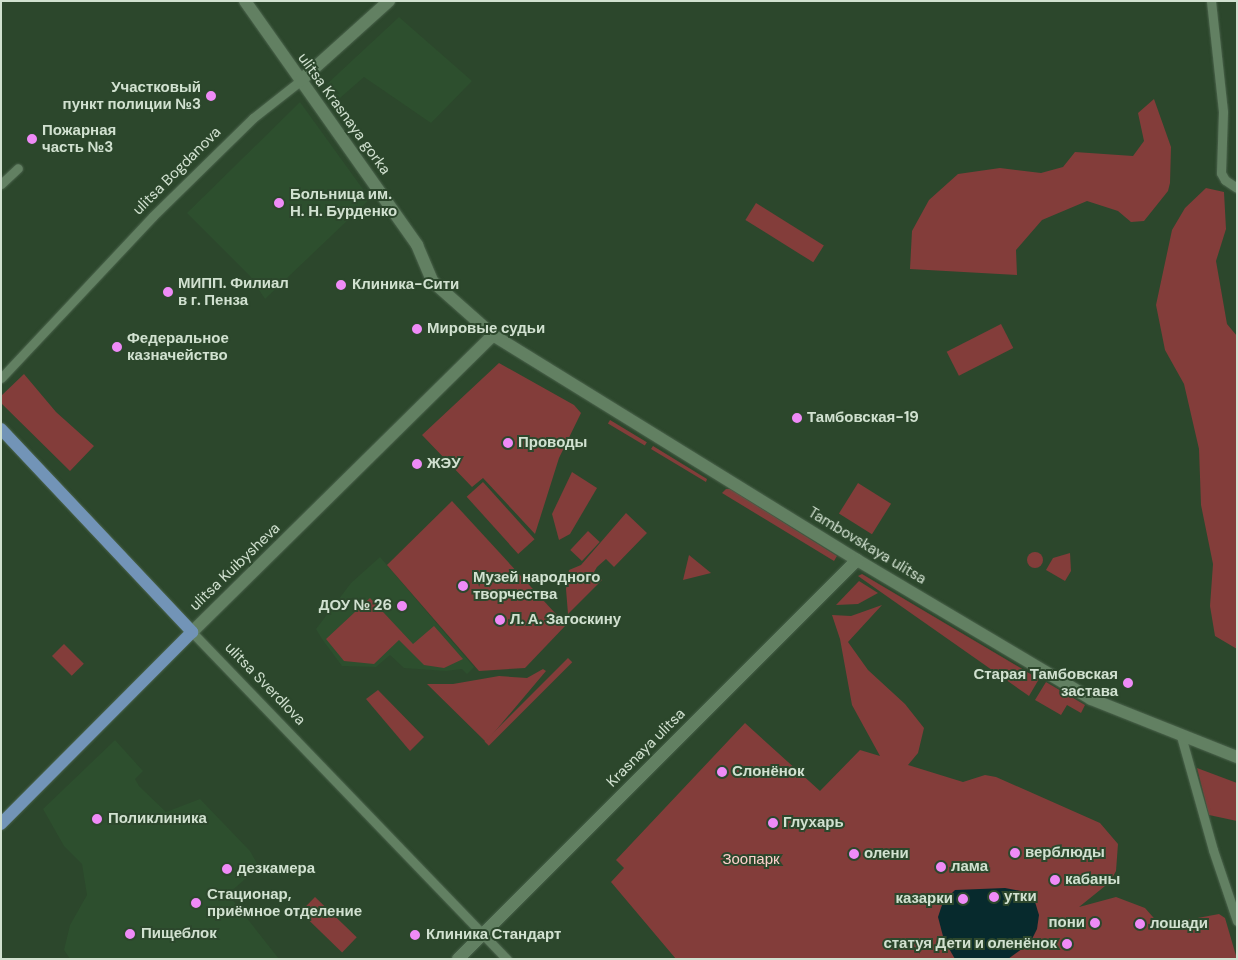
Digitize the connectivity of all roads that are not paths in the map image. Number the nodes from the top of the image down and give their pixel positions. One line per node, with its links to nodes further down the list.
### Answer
1 (244, 1): 4 (main road, ulitsa Krasnaya gorka)
2 (389, 1): 4 (main road, ulitsa Bogdanova)
3 (1211, 1): 7 (street)
4 (300, 81): 8 (main road, ulitsa Krasnaya gorka); 9 (street, ulitsa Bogdanova)
5 (18, 168): 6 (street)
6 (1, 184)
7 (1237, 188)
8 (493, 336): 11 (main road, Tambovskaya ulitsa); 12 (main road, ulitsa Kuibysheva)
9 (1, 378)
10 (1, 429): 12 (main road, ulitsa Sverdlova)
11 (857, 560): 13 (main road, Tambovskaya ulitsa); 17 (main road, Krasnaya ulitsa)
12 (192, 632): 15 (main road, ulitsa Kuibysheva); 17 (street, ulitsa Sverdlova)
13 (1181, 736): 14 (main road, Tambovskaya ulitsa); 16 (street)
14 (1237, 757)
15 (1, 824)
16 (1237, 921)
17 (484, 935): 18 (main road, Krasnaya ulitsa); 19 (street, ulitsa Sverdlova)
18 (458, 959)
19 (507, 959)

